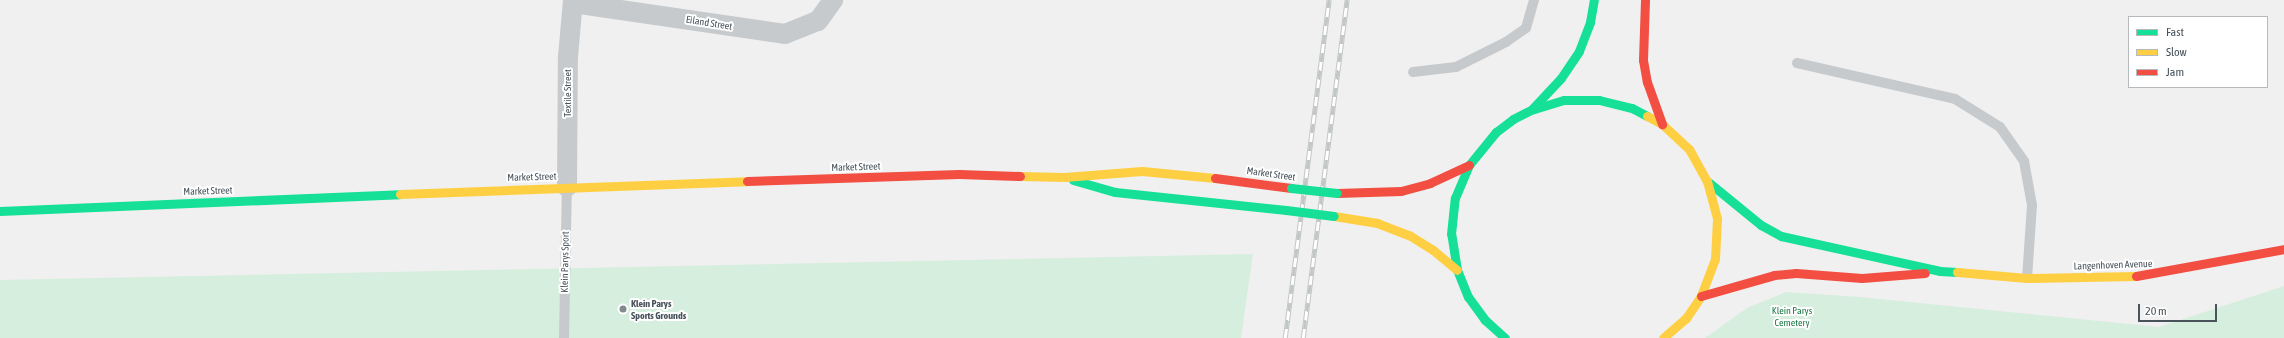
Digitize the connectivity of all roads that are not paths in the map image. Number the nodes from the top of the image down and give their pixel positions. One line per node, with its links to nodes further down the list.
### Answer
1 (833, 0): 5 (street, Eiland Street)
2 (1534, 0): 7 (lane)
3 (1594, 0): 8 (main road)
4 (1645, 0): 9 (main road)
5 (573, 1): 13 (street, Textile Street)
6 (1797, 63): 18 (lane)
7 (1413, 72)
8 (1531, 110): 9 (main road); 10 (main road)
9 (1662, 124): 12 (main road)
10 (1469, 165): 11 (main road, Market Street, bridge); 16 (main road)
11 (1064, 177): 13 (main road, Market Street); 16 (main road, Market Street, bridge)
12 (1707, 181): 17 (main road, Langenhoven Avenue); 19 (main road)
13 (567, 187): 14 (main road, Market Street); 20 (lane, Klein Parys Sport)
14 (0, 211)
15 (2284, 249): 18 (main road, Langenhoven Avenue)
16 (1457, 270): 21 (main road)
17 (1940, 271): 18 (main road, Langenhoven Avenue); 19 (main road, Langenhoven Avenue)
18 (2027, 278)
19 (1701, 296): 22 (main road)
20 (564, 338)
21 (1505, 338)
22 (1663, 338)

